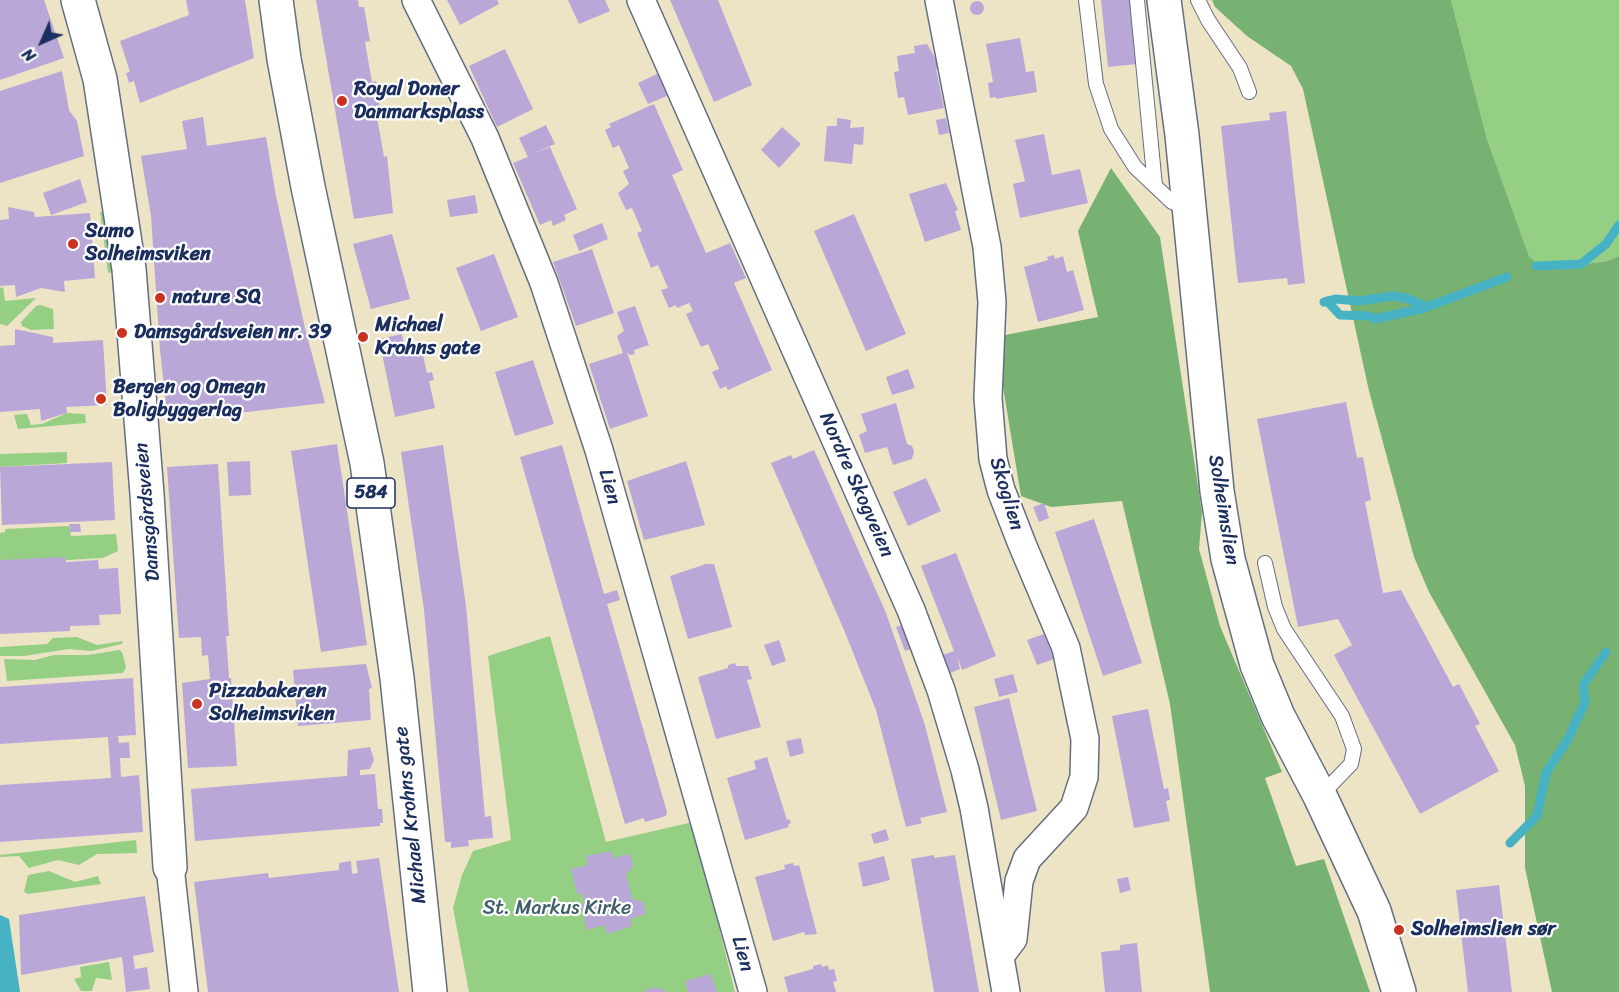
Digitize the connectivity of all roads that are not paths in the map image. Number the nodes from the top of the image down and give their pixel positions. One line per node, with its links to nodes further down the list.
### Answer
1 (78, 0): 15 (street, Damsgårdsveien)
2 (276, 0): 18 (street, Michael Krohns gate / 584)
3 (416, 0): 19 (street, Lien)
4 (641, 0): 16 (street, Nordre Skogveien)
5 (939, 0): 16 (street, Skoglien)
6 (1086, 0): 11 (lane)
7 (1137, 0): 11 (lane)
8 (1164, 0): 12 (street, Solheimslien)
9 (1198, 0): 10 (lane)
10 (1249, 92)
11 (1155, 186): 12 (lane)
12 (1188, 208): 14 (street, Solheimslien)
13 (1265, 563): 14 (lane, Solheimslien)
14 (1320, 796): 21 (street, Solheimslien)
15 (170, 867): 17 (street, Damsgårdsveien)
16 (1000, 956): 20 (street, Nordre Skogveien)
17 (184, 992)
18 (430, 992)
19 (753, 992)
20 (1006, 992)
21 (1399, 992)

